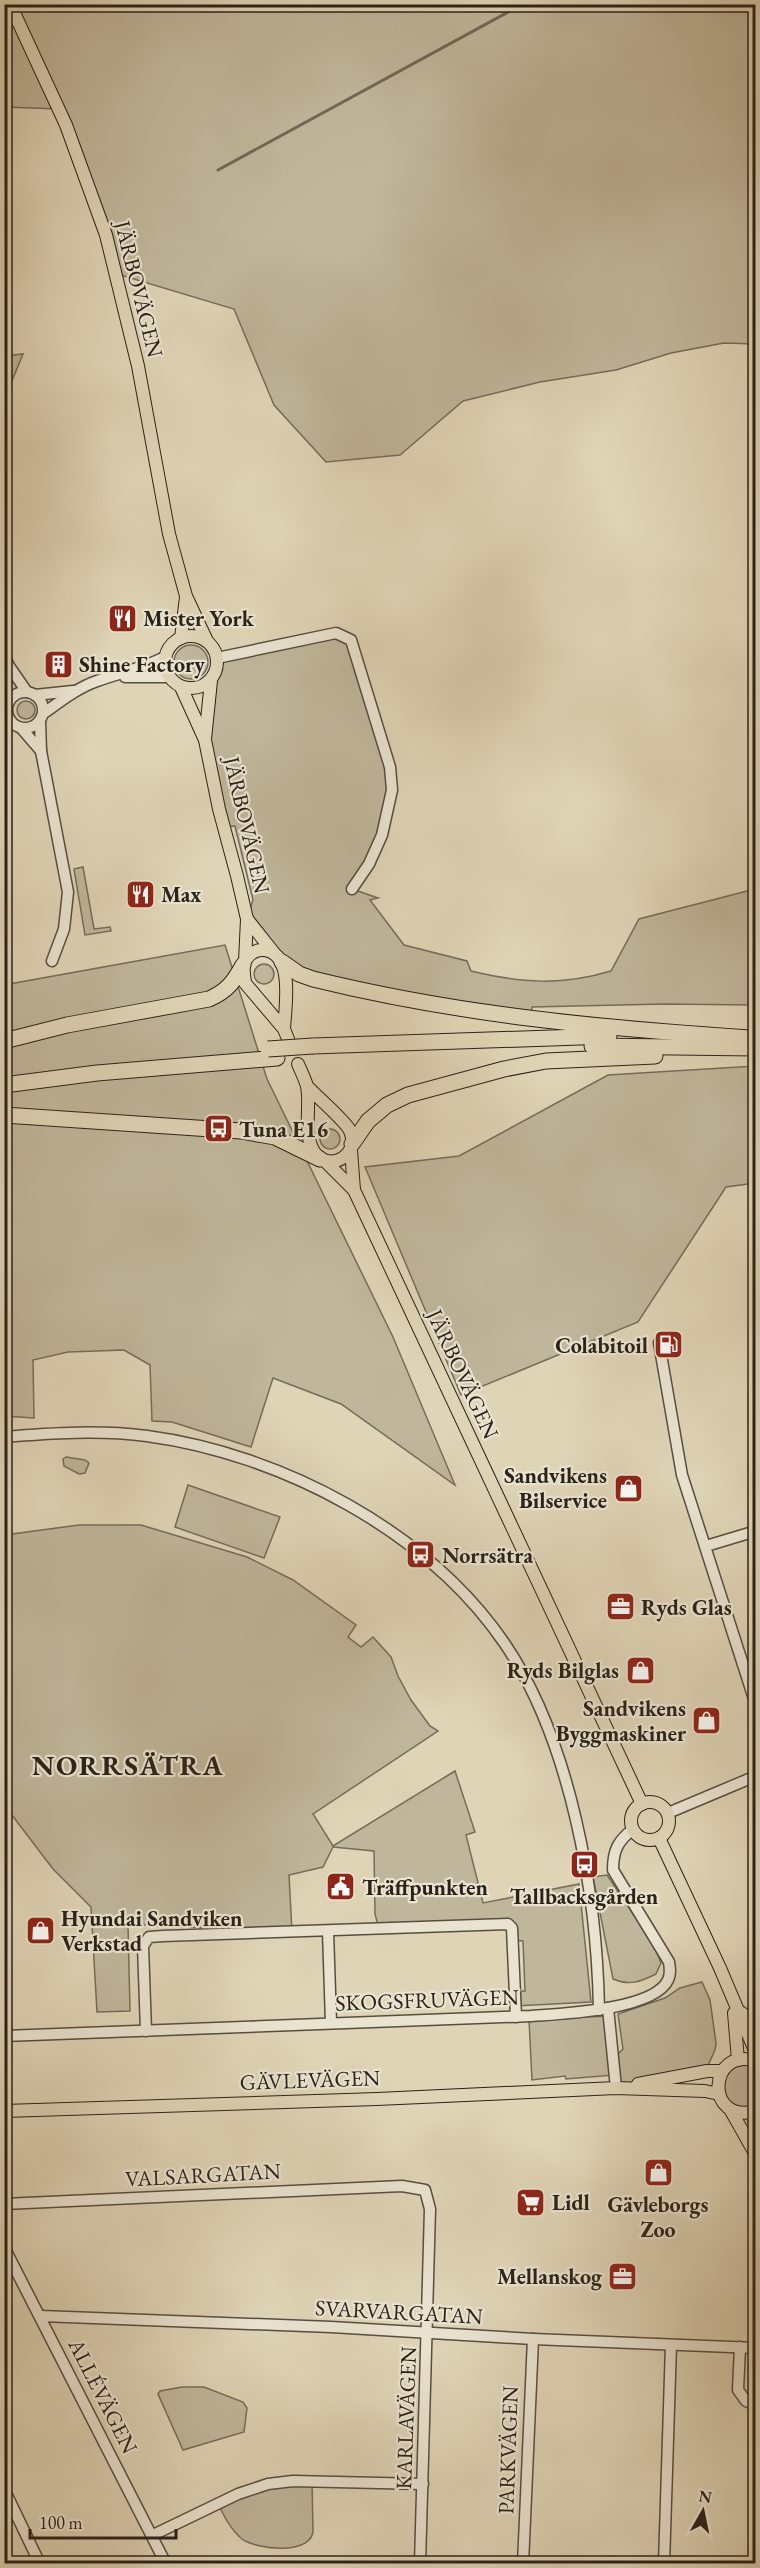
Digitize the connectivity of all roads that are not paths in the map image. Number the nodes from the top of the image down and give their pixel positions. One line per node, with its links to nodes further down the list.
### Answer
1 (10, 4): 2 (main road, JÄRBOVÄGEN)
2 (186, 596): 3 (main road, JÄRBOVÄGEN); 4 (main road, JÄRBOVÄGEN)
3 (181, 638): 4 (main road); 5 (main road)
4 (207, 641): 6 (main road)
5 (165, 657): 8 (street); 9 (main road)
6 (218, 658): 10 (main road); 19 (street)
7 (7, 661): 13 (street); 14 (street)
8 (113, 677): 9 (street); 12 (street)
9 (169, 677): 11 (main road)
10 (210, 681): 11 (main road); 17 (main road, JÄRBOVÄGEN)
11 (182, 687): 17 (main road, JÄRBOVÄGEN)
12 (77, 690): 13 (street); 15 (street)
13 (31, 693): 14 (street); 15 (street)
14 (7, 706): 16 (street)
15 (42, 717): 16 (street); 18 (street)
16 (13, 726): 18 (street)
17 (205, 740): 20 (main road, JÄRBOVÄGEN)
18 (41, 751): 22 (street)
19 (352, 889)
20 (247, 919): 21 (main road, JÄRBOVÄGEN); 23 (main road, JÄRBOVÄGEN)
21 (278, 958): 23 (main road); 23 (main road, JÄRBOVÄGEN); 25 (highway)
22 (52, 961)
23 (244, 963): 24 (highway)
24 (4, 1041)
25 (753, 1043): 26 (highway, bridge); 32 (highway)
26 (273, 1054): 28 (highway); 29 (highway)
27 (298, 1064): 30 (main road, JÄRBOVÄGEN)
28 (4, 1075)
29 (4, 1085)
30 (307, 1086): 32 (main road, JÄRBOVÄGEN); 33 (main road, JÄRBOVÄGEN)
31 (4, 1114): 33 (highway)
32 (351, 1147): 33 (main road); 34 (main road, JÄRBOVÄGEN)
33 (323, 1160): 34 (main road, JÄRBOVÄGEN)
34 (354, 1190): 41 (main road, JÄRBOVÄGEN)
35 (659, 1343): 38 (street)
36 (4, 1437): 47 (street)
37 (756, 1531): 38 (street)
38 (706, 1546): 39 (street)
39 (756, 1705)
40 (756, 1776): 42 (street)
41 (642, 1804): 42 (main road); 43 (main road)
42 (668, 1813): 44 (main road)
43 (633, 1829): 44 (main road); 47 (street, SKOGSFRUVÄGEN)
44 (659, 1838): 46 (main road)
45 (328, 1931): 48 (street); 49 (street); 51 (street)
46 (734, 2003): 50 (main road); 53 (main road); 54 (main road)
47 (603, 2009): 48 (street, SKOGSFRUVÄGEN); 57 (street)
48 (516, 2017): 49 (street, SKOGSFRUVÄGEN)
49 (331, 2024): 51 (street, SKOGSFRUVÄGEN)
50 (756, 2028)
51 (146, 2031): 52 (street, SKOGSFRUVÄGEN)
52 (4, 2036)
53 (756, 2054)
54 (738, 2060): 55 (main road); 56 (main road, GÄVLEVÄGEN)
55 (756, 2061)
56 (722, 2071): 57 (main road, GÄVLEVÄGEN); 58 (main road)
57 (616, 2088): 58 (main road, GÄVLEVÄGEN); 60 (main road, GÄVLEVÄGEN)
58 (719, 2094): 59 (main road)
59 (730, 2109): 61 (main road); 63 (main road)
60 (4, 2111)
61 (754, 2112): 62 (main road)
62 (756, 2128)
63 (756, 2155)
64 (402, 2186): 65 (street, VALSARGATAN); 68 (street, KARLAVÄGEN)
65 (4, 2204)
66 (4, 2247): 67 (street, ALLÉVÄGEN)
67 (41, 2316): 68 (street, SVARVARGATAN); 76 (street, ALLÉVÄGEN)
68 (428, 2332): 69 (street, SVARVARGATAN); 74 (street, KARLAVÄGEN)
69 (533, 2339): 70 (street, SVARVARGATAN); 80 (street, PARKVÄGEN)
70 (671, 2345): 71 (street, SVARVARGATAN); 81 (street)
71 (740, 2348): 72 (street, SVARVARGATAN); 73 (street)
72 (756, 2348)
73 (756, 2405)
74 (423, 2484): 76 (street); 79 (street, KARLAVÄGEN)
75 (4, 2489): 78 (street)
76 (153, 2535): 77 (street, ALLÉVÄGEN)
77 (163, 2562)
78 (40, 2564)
79 (420, 2564)
80 (523, 2564)
81 (664, 2564)

